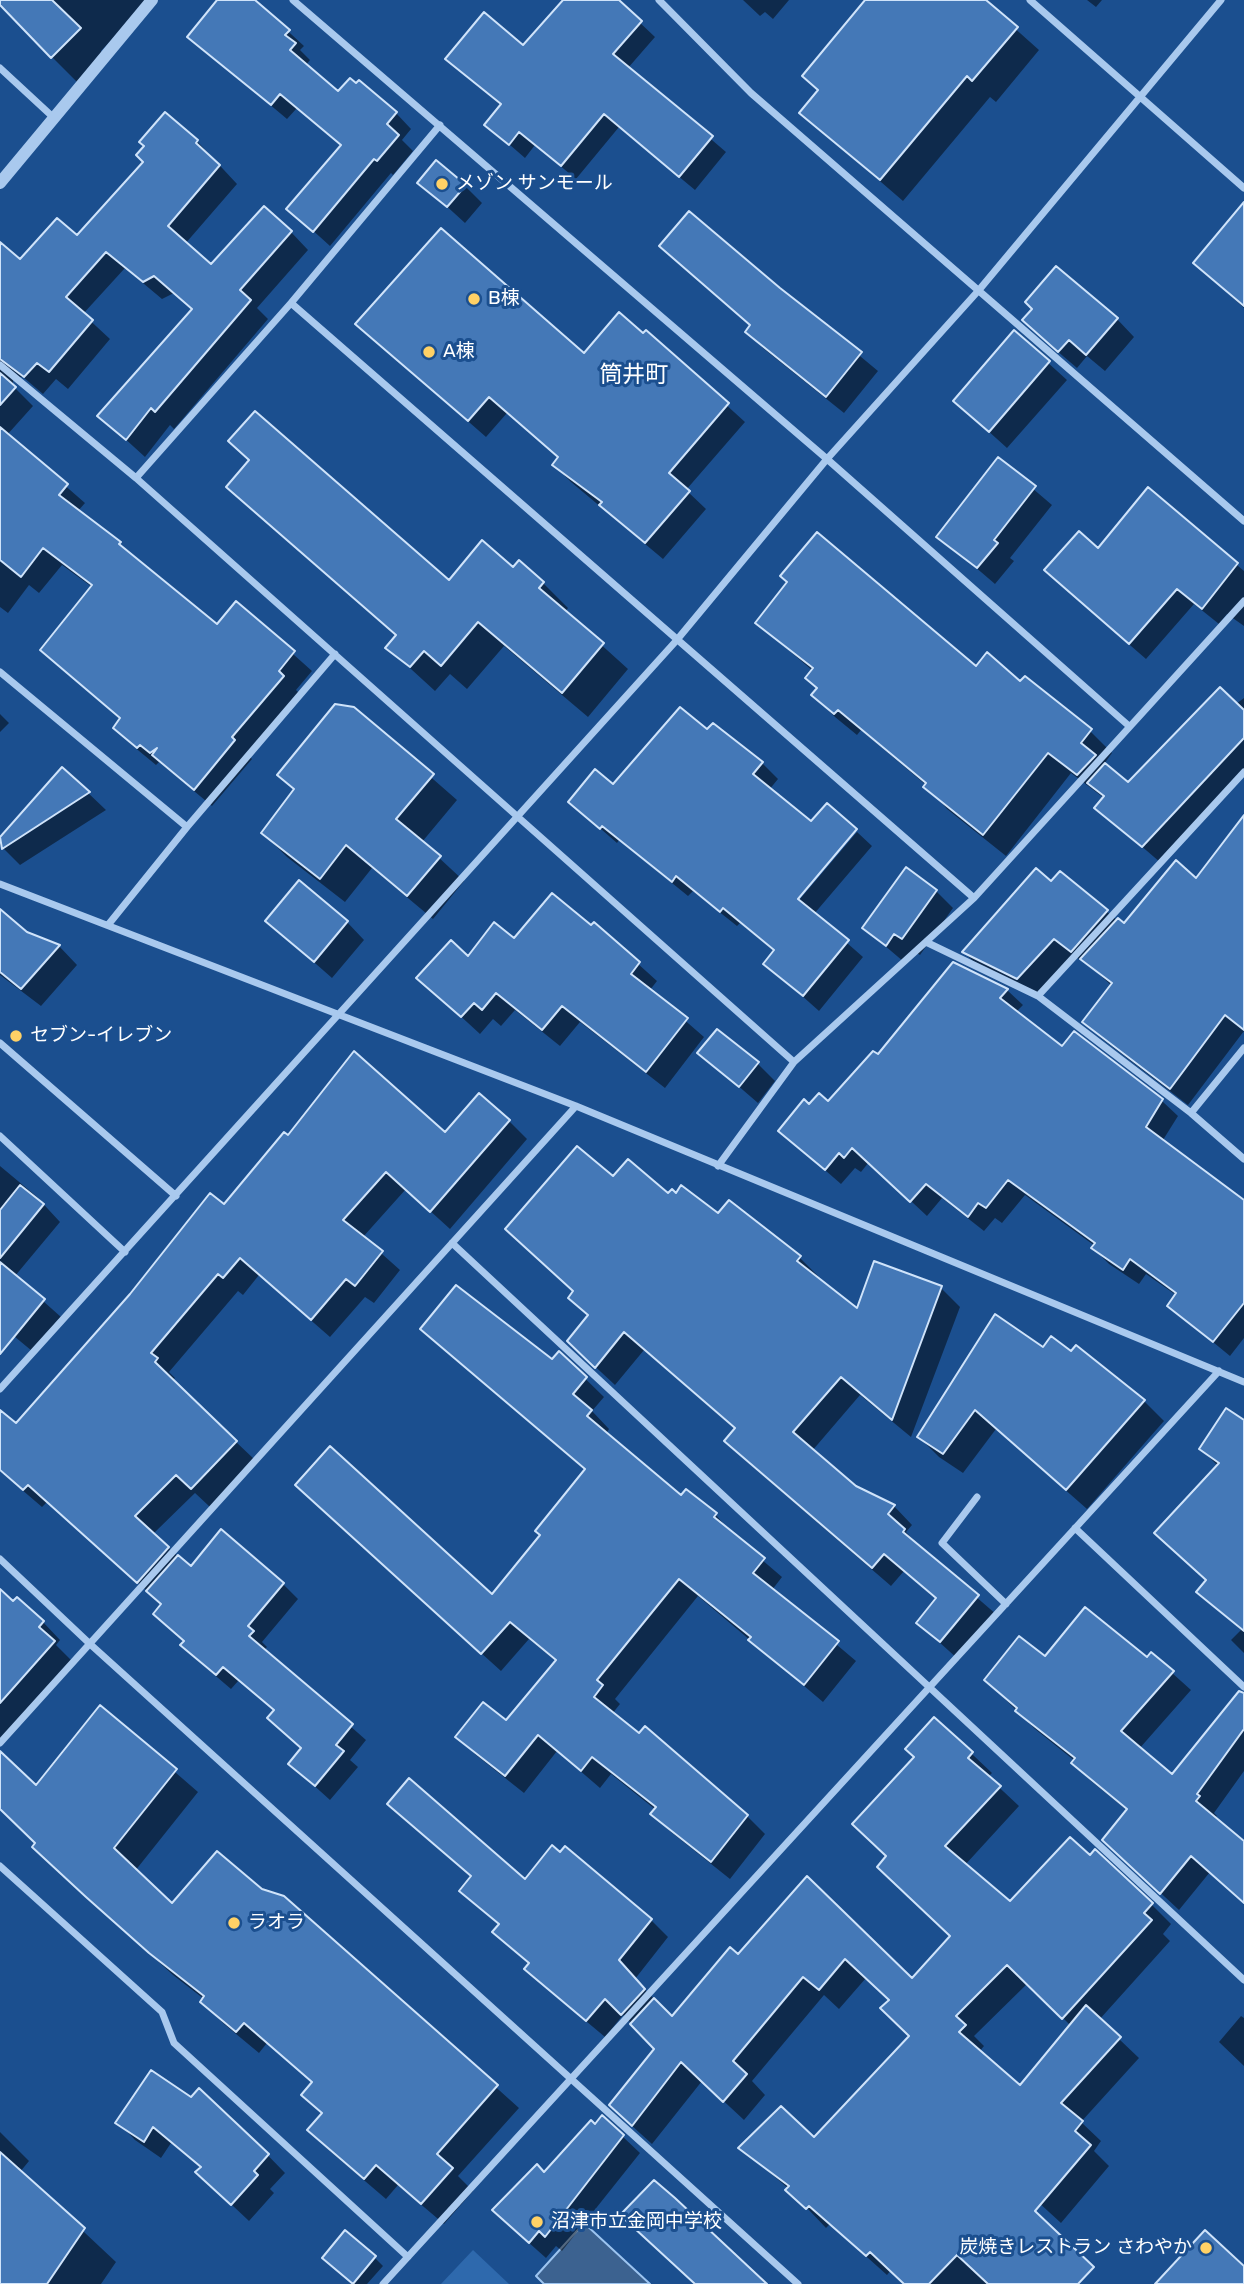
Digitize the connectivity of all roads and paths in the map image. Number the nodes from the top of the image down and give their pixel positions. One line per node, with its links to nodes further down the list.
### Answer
1 (152, 0): 8 (street)
2 (293, 0): 9 (street)
3 (659, 0): 12 (street)
4 (1030, 0): 7 (street)
5 (1221, 0): 7 (street)
6 (0, 68): 8 (street)
7 (1142, 98): 11 (street); 12 (street)
8 (54, 118): 10 (street)
9 (440, 125): 13 (street); 15 (street)
10 (0, 183)
11 (1244, 188)
12 (979, 290): 15 (street); 17 (street)
13 (291, 303): 16 (street); 19 (street)
14 (0, 365): 16 (street)
15 (827, 459): 19 (street); 22 (street)
16 (136, 478): 20 (street)
17 (1244, 521)
18 (1244, 601): 22 (street)
19 (676, 641): 24 (street); 27 (street)
20 (335, 654): 24 (street); 25 (street)
21 (0, 672): 25 (street)
22 (1129, 726): 27 (street)
23 (1244, 772): 30 (street)
24 (517, 817): 31 (street); 34 (street)
25 (187, 827): 28 (street)
26 (0, 884): 28 (street)
27 (974, 898): 29 (street)
28 (108, 925): 31 (street)
29 (928, 943): 30 (street); 34 (street)
30 (1038, 996): 36 (street)
31 (341, 1014): 35 (street); 40 (street)
32 (0, 1043): 40 (street)
33 (1244, 1048): 36 (street)
34 (794, 1062): 39 (street)
35 (576, 1106): 39 (street); 41 (street)
36 (1191, 1113): 38 (street)
37 (0, 1136): 42 (street)
38 (1244, 1159)
39 (718, 1166): 43 (street)
40 (176, 1196): 42 (street)
41 (452, 1243): 50 (street); 52 (street)
42 (125, 1252): 45 (street)
43 (1219, 1371): 44 (street); 47 (street)
44 (1244, 1382)
45 (2, 1384)
46 (977, 1497): 49 (street)
47 (1075, 1528): 49 (street); 51 (street)
48 (0, 1559): 50 (street)
49 (1006, 1604): 52 (street)
50 (90, 1644): 53 (street); 56 (street)
51 (1244, 1686)
52 (928, 1687): 55 (street); 56 (street)
53 (0, 1743)
54 (0, 1866): 57 (street)
55 (1244, 1980)
56 (571, 2077): 57 (street); 59 (street)
57 (408, 2257): 58 (street)
58 (383, 2284)
59 (798, 2284)

